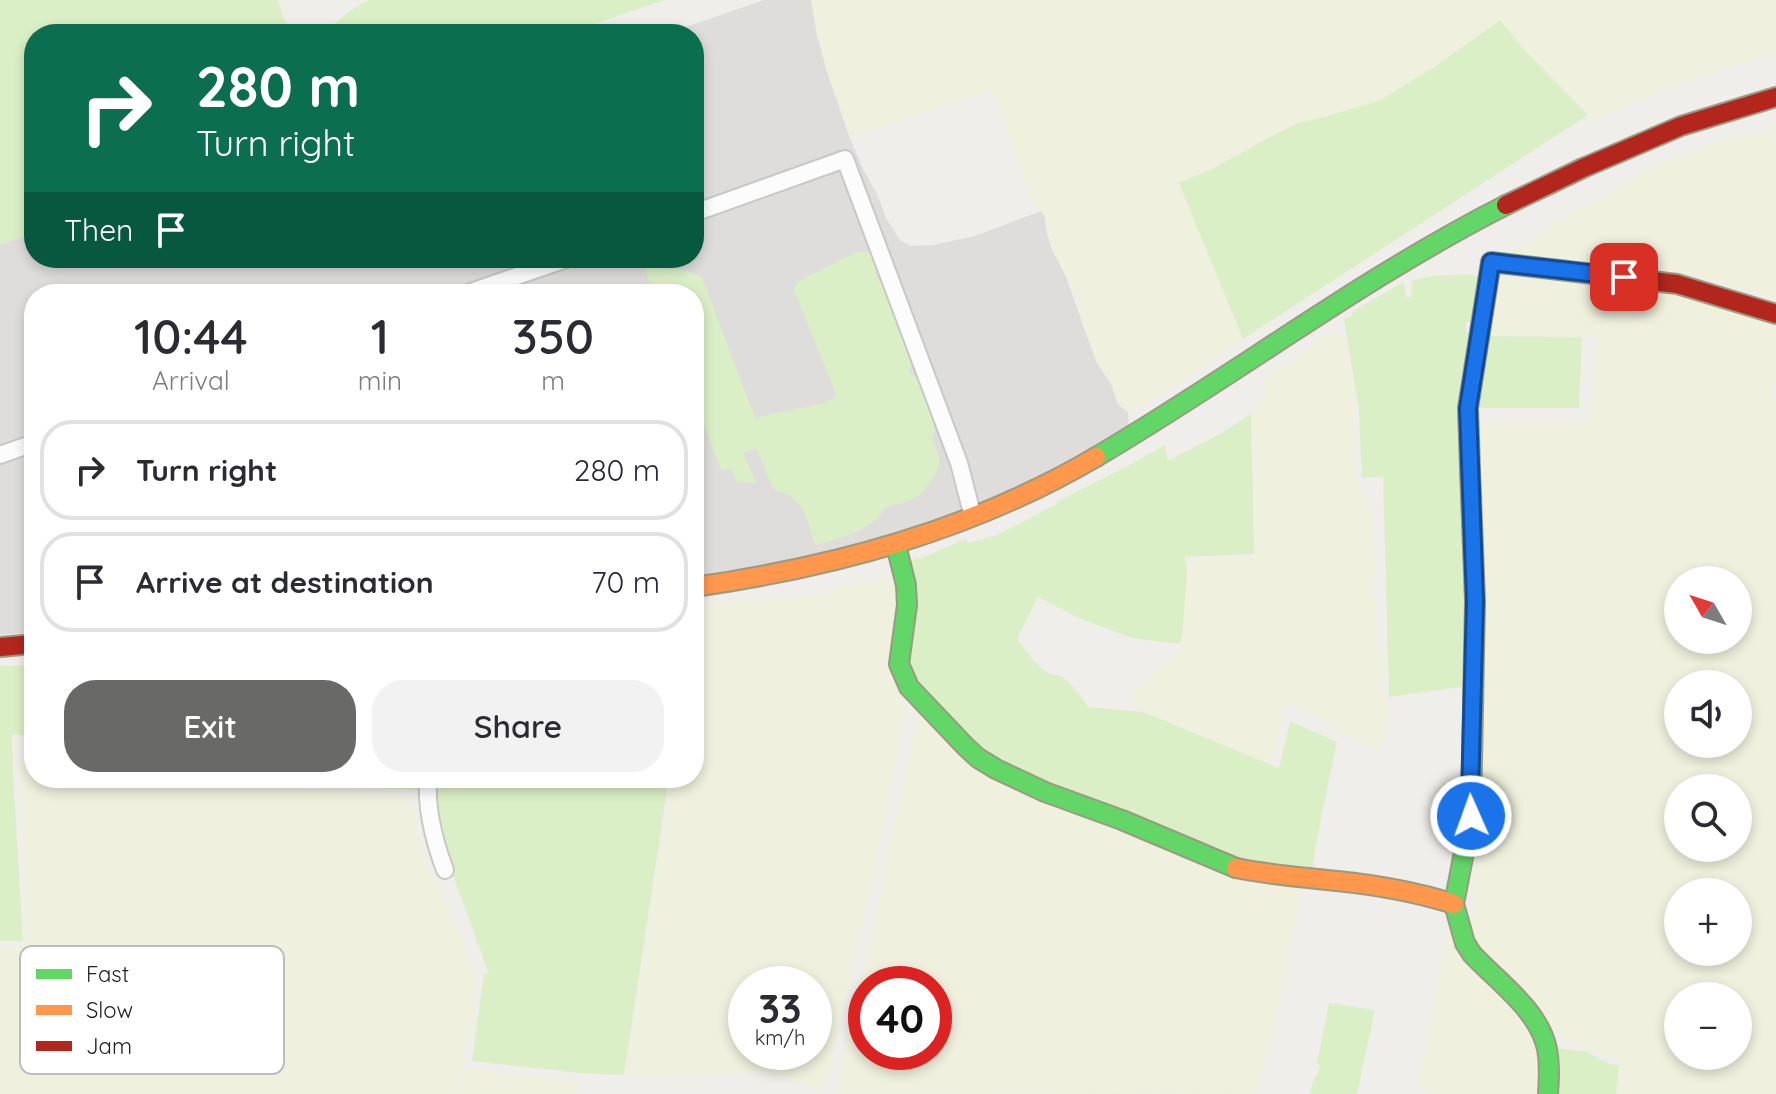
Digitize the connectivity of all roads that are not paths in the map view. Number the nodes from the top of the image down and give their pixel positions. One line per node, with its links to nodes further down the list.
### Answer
1 (1776, 97): 8 (street)
2 (704, 209): 8 (street)
3 (540, 268): 4 (street)
4 (494, 284)
5 (1776, 314): 15 (street)
6 (24, 447): 7 (street)
7 (0, 455)
8 (973, 517): 9 (street)
9 (896, 545): 10 (street); 15 (street)
10 (704, 586)
11 (24, 645): 12 (street)
12 (0, 647)
13 (428, 788): 14 (street)
14 (445, 870)
15 (1454, 904): 16 (street)
16 (1548, 1094)

